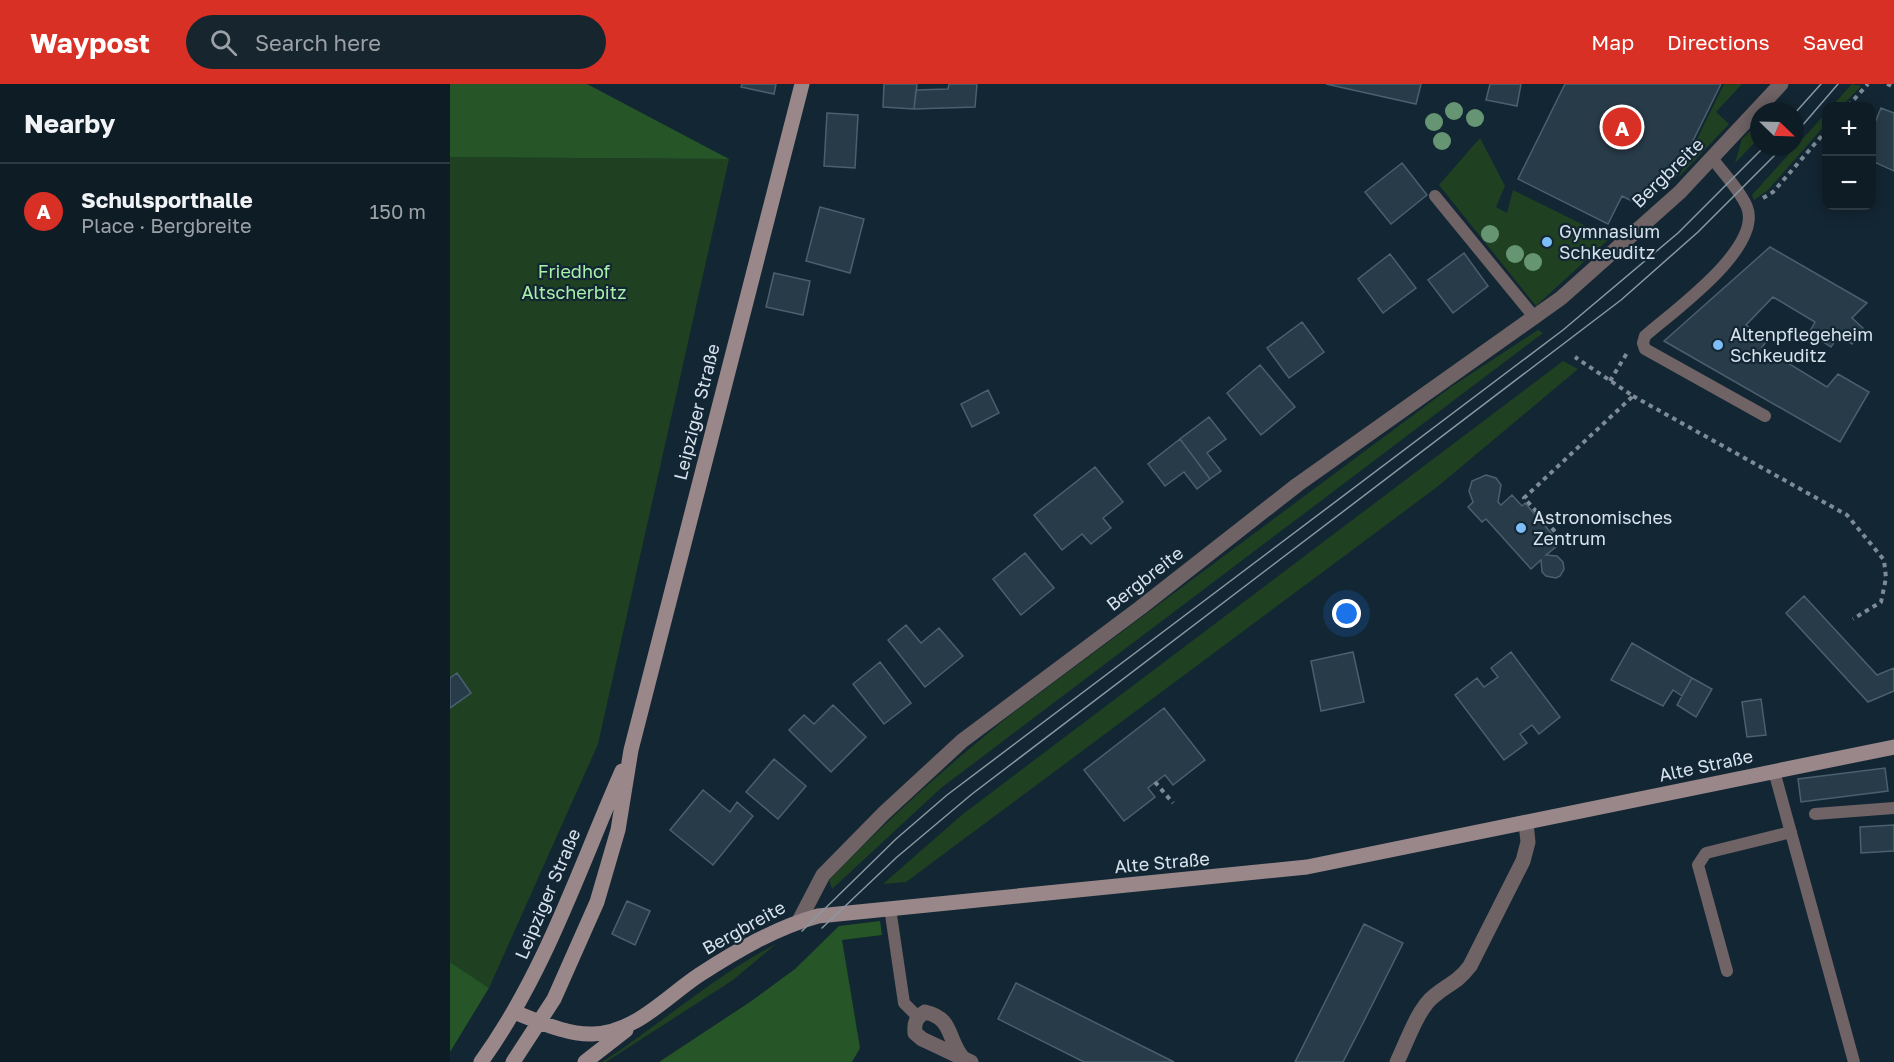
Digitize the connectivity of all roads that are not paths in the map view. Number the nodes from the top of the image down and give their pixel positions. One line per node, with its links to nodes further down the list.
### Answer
1 (802, 84): 8 (street, Leipziger Straße)
2 (1781, 84): 3 (street, Bergbreite)
3 (1712, 158): 5 (street, Bergbreite); 6 (lane)
4 (1435, 196): 5 (lane)
5 (1535, 318): 15 (street, Bergbreite)
6 (1765, 416)
7 (1894, 747): 9 (street, Alte Straße)
8 (631, 750): 17 (street, Leipziger Straße); 19 (street, Leipziger Straße)
9 (1774, 771): 12 (street, Alte Straße); 13 (lane)
10 (1894, 808): 11 (lane)
11 (1815, 814)
12 (1526, 823): 14 (street, Alte Straße); 26 (street)
13 (1791, 832): 16 (lane); 27 (lane)
14 (890, 908): 15 (street, Alte Straße); 18 (lane)
15 (799, 921): 20 (street, Bergbreite)
16 (1727, 971)
17 (514, 1012): 19 (street, Bergbreite); 21 (street, Leipziger Straße)
18 (918, 1017): 22 (street); 22 (street)
19 (540, 1022): 20 (street, Bergbreite); 24 (street, Leipziger Straße)
20 (635, 1022): 25 (street)
21 (491, 1048): 23 (street, Leipziger Straße); 24 (street, Leipziger Straße)
22 (966, 1060)
23 (481, 1062)
24 (513, 1062)
25 (585, 1062)
26 (1397, 1062)
27 (1854, 1062)

